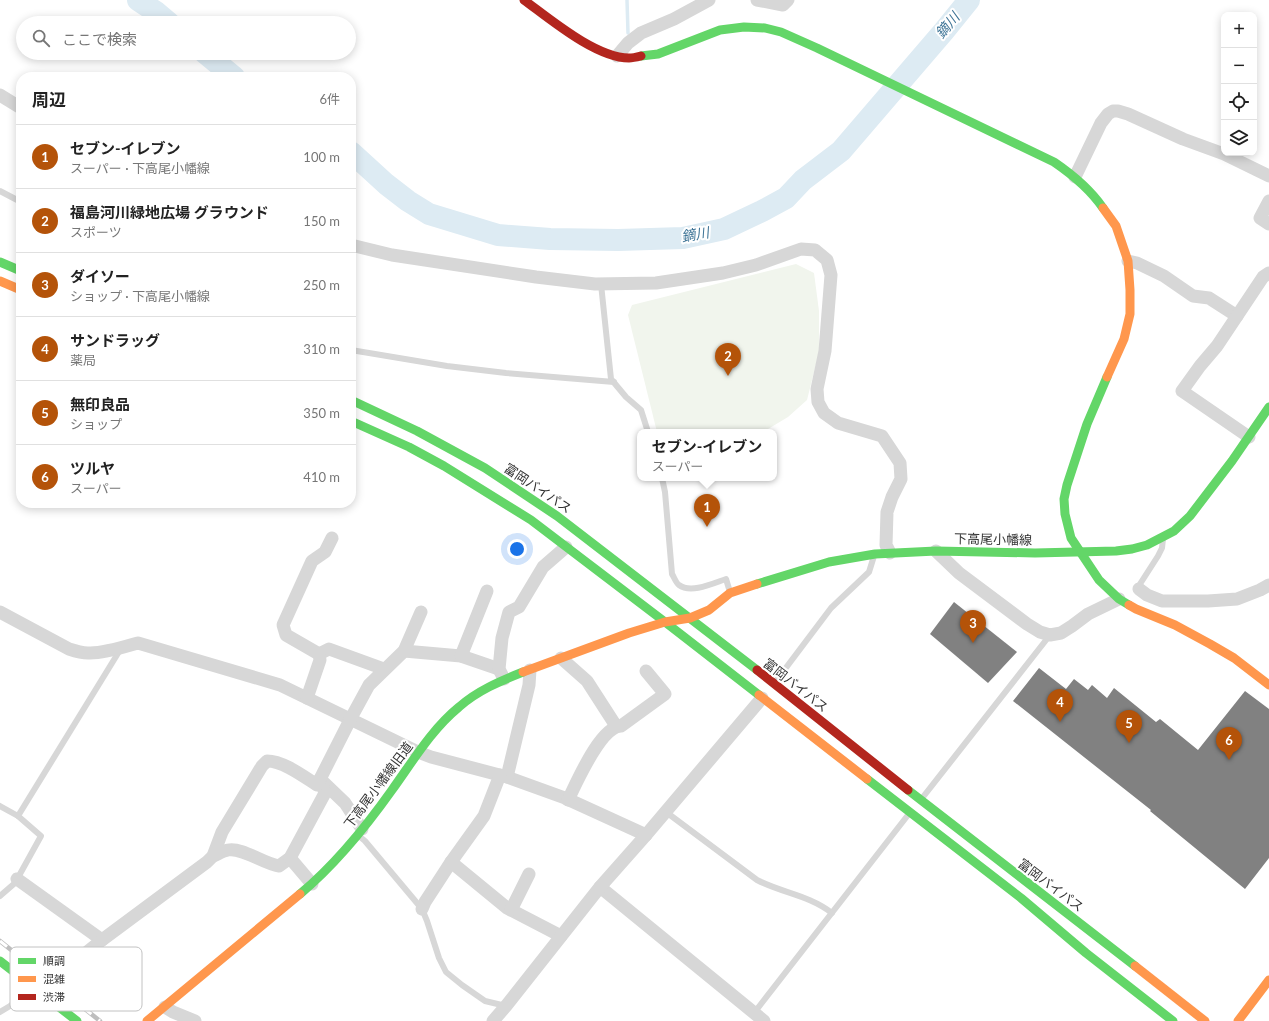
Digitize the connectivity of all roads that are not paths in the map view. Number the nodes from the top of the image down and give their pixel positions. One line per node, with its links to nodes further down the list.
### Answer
1 (524, 0): 5 (main road)
2 (709, 0): 5 (street)
3 (758, 0): 4 (street)
4 (788, 0)
5 (618, 56): 9 (main road)
6 (0, 95): 7 (street)
7 (16, 105)
8 (1269, 176): 9 (street)
9 (1075, 177): 15 (main road)
10 (0, 191): 11 (lane)
11 (16, 199)
12 (1269, 201): 13 (street)
13 (1269, 224)
14 (356, 246): 20 (street)
15 (1128, 261): 22 (street); 35 (main road)
16 (0, 262): 17 (main road)
17 (16, 268)
18 (1269, 273): 22 (street)
19 (0, 281): 21 (main road)
20 (601, 284): 24 (lane); 36 (street)
21 (16, 288)
22 (1237, 316): 29 (street)
23 (356, 351): 24 (lane)
24 (614, 382): 28 (lane)
25 (356, 402): 46 (main road, 富岡バイパス)
26 (1268, 412): 29 (main road, 下高尾小幡線)
27 (356, 423): 33 (main road)
28 (647, 429)
29 (1249, 437): 31 (main road, 下高尾小幡線)
30 (663, 481): 41 (lane)
31 (1164, 537): 35 (main road, 下高尾小幡線); 39 (lane)
32 (332, 538): 52 (street)
33 (566, 547): 48 (main road); 58 (street)
34 (936, 551): 35 (main road, 下高尾小幡線); 36 (main road, 下高尾小幡線); 49 (street)
35 (1080, 552): 42 (main road)
36 (890, 553): 37 (main road, 下高尾小幡線)
37 (874, 554): 41 (main road, 下高尾小幡線); 59 (lane)
38 (1269, 585): 43 (street)
39 (1139, 590): 43 (street)
40 (487, 591): 53 (street)
41 (730, 593): 46 (main road, 下高尾小幡線)
42 (1119, 599): 47 (main road); 49 (street)
43 (1170, 600): 47 (street)
44 (0, 612): 50 (street)
45 (421, 612): 51 (street)
46 (690, 618): 48 (main road, 下高尾小幡線); 59 (main road, 富岡バイパス)
47 (1160, 619): 60 (main road)
48 (665, 622): 54 (main road, 下高尾小幡線旧道); 62 (main road)
49 (1050, 635): 69 (lane)
50 (121, 648): 61 (street); 73 (lane)
51 (404, 651): 53 (street); 55 (street)
52 (319, 654): 55 (street); 61 (street)
53 (462, 656): 58 (street)
54 (561, 658): 56 (main road, 下高尾小幡線旧道); 64 (street)
55 (384, 669): 63 (street)
56 (530, 670): 58 (main road, 下高尾小幡線旧道); 66 (street)
57 (646, 671): 64 (street)
58 (502, 674): 65 (main road, 下高尾小幡線旧道)
59 (773, 684): 69 (main road, 富岡バイパス)
60 (1269, 685)
61 (307, 698): 63 (street)
62 (762, 698): 71 (street); 72 (main road)
63 (351, 718): 65 (street); 67 (street)
64 (616, 726): 68 (street)
65 (418, 752): 66 (street); 74 (main road, 下高尾小幡線旧道)
66 (504, 776): 68 (street); 78 (street)
67 (320, 779): 74 (street); 76 (street); 77 (street)
68 (568, 800): 75 (street)
69 (921, 800): 104 (main road, 富岡バイパス)
70 (0, 806): 73 (lane)
71 (666, 812): 75 (street); 86 (lane)
72 (910, 812): 86 (lane); 103 (main road)
73 (18, 816): 80 (lane)
74 (360, 832): 81 (main road, 下高尾小幡線旧道); 84 (lane)
75 (646, 835): 82 (street)
76 (213, 856): 77 (street); 88 (street)
77 (290, 858): 81 (street)
78 (451, 862): 84 (street); 85 (street)
79 (529, 874): 85 (street)
80 (17, 879): 83 (lane); 88 (street)
81 (312, 884): 95 (main road, 下高尾小幡線旧道)
82 (600, 887): 87 (street); 98 (street)
83 (0, 896)
84 (422, 909): 94 (lane)
85 (511, 910): 87 (street)
86 (832, 913): 98 (lane)
87 (561, 936): 94 (street)
88 (102, 940): 89 (street)
89 (93, 947)
90 (0, 961): 91 (main road)
91 (10, 969)
92 (1269, 980): 105 (main road)
93 (10, 1006): 97 (lane)
94 (506, 1006): 102 (street)
95 (165, 1007): 100 (main road, 下高尾小幡線旧道); 101 (street)
96 (64, 1011): 99 (main road)
97 (0, 1012)
98 (756, 1018)
99 (77, 1021)
100 (147, 1021)
101 (195, 1021)
102 (493, 1021)
103 (1173, 1021)
104 (1205, 1021)
105 (1238, 1021)

